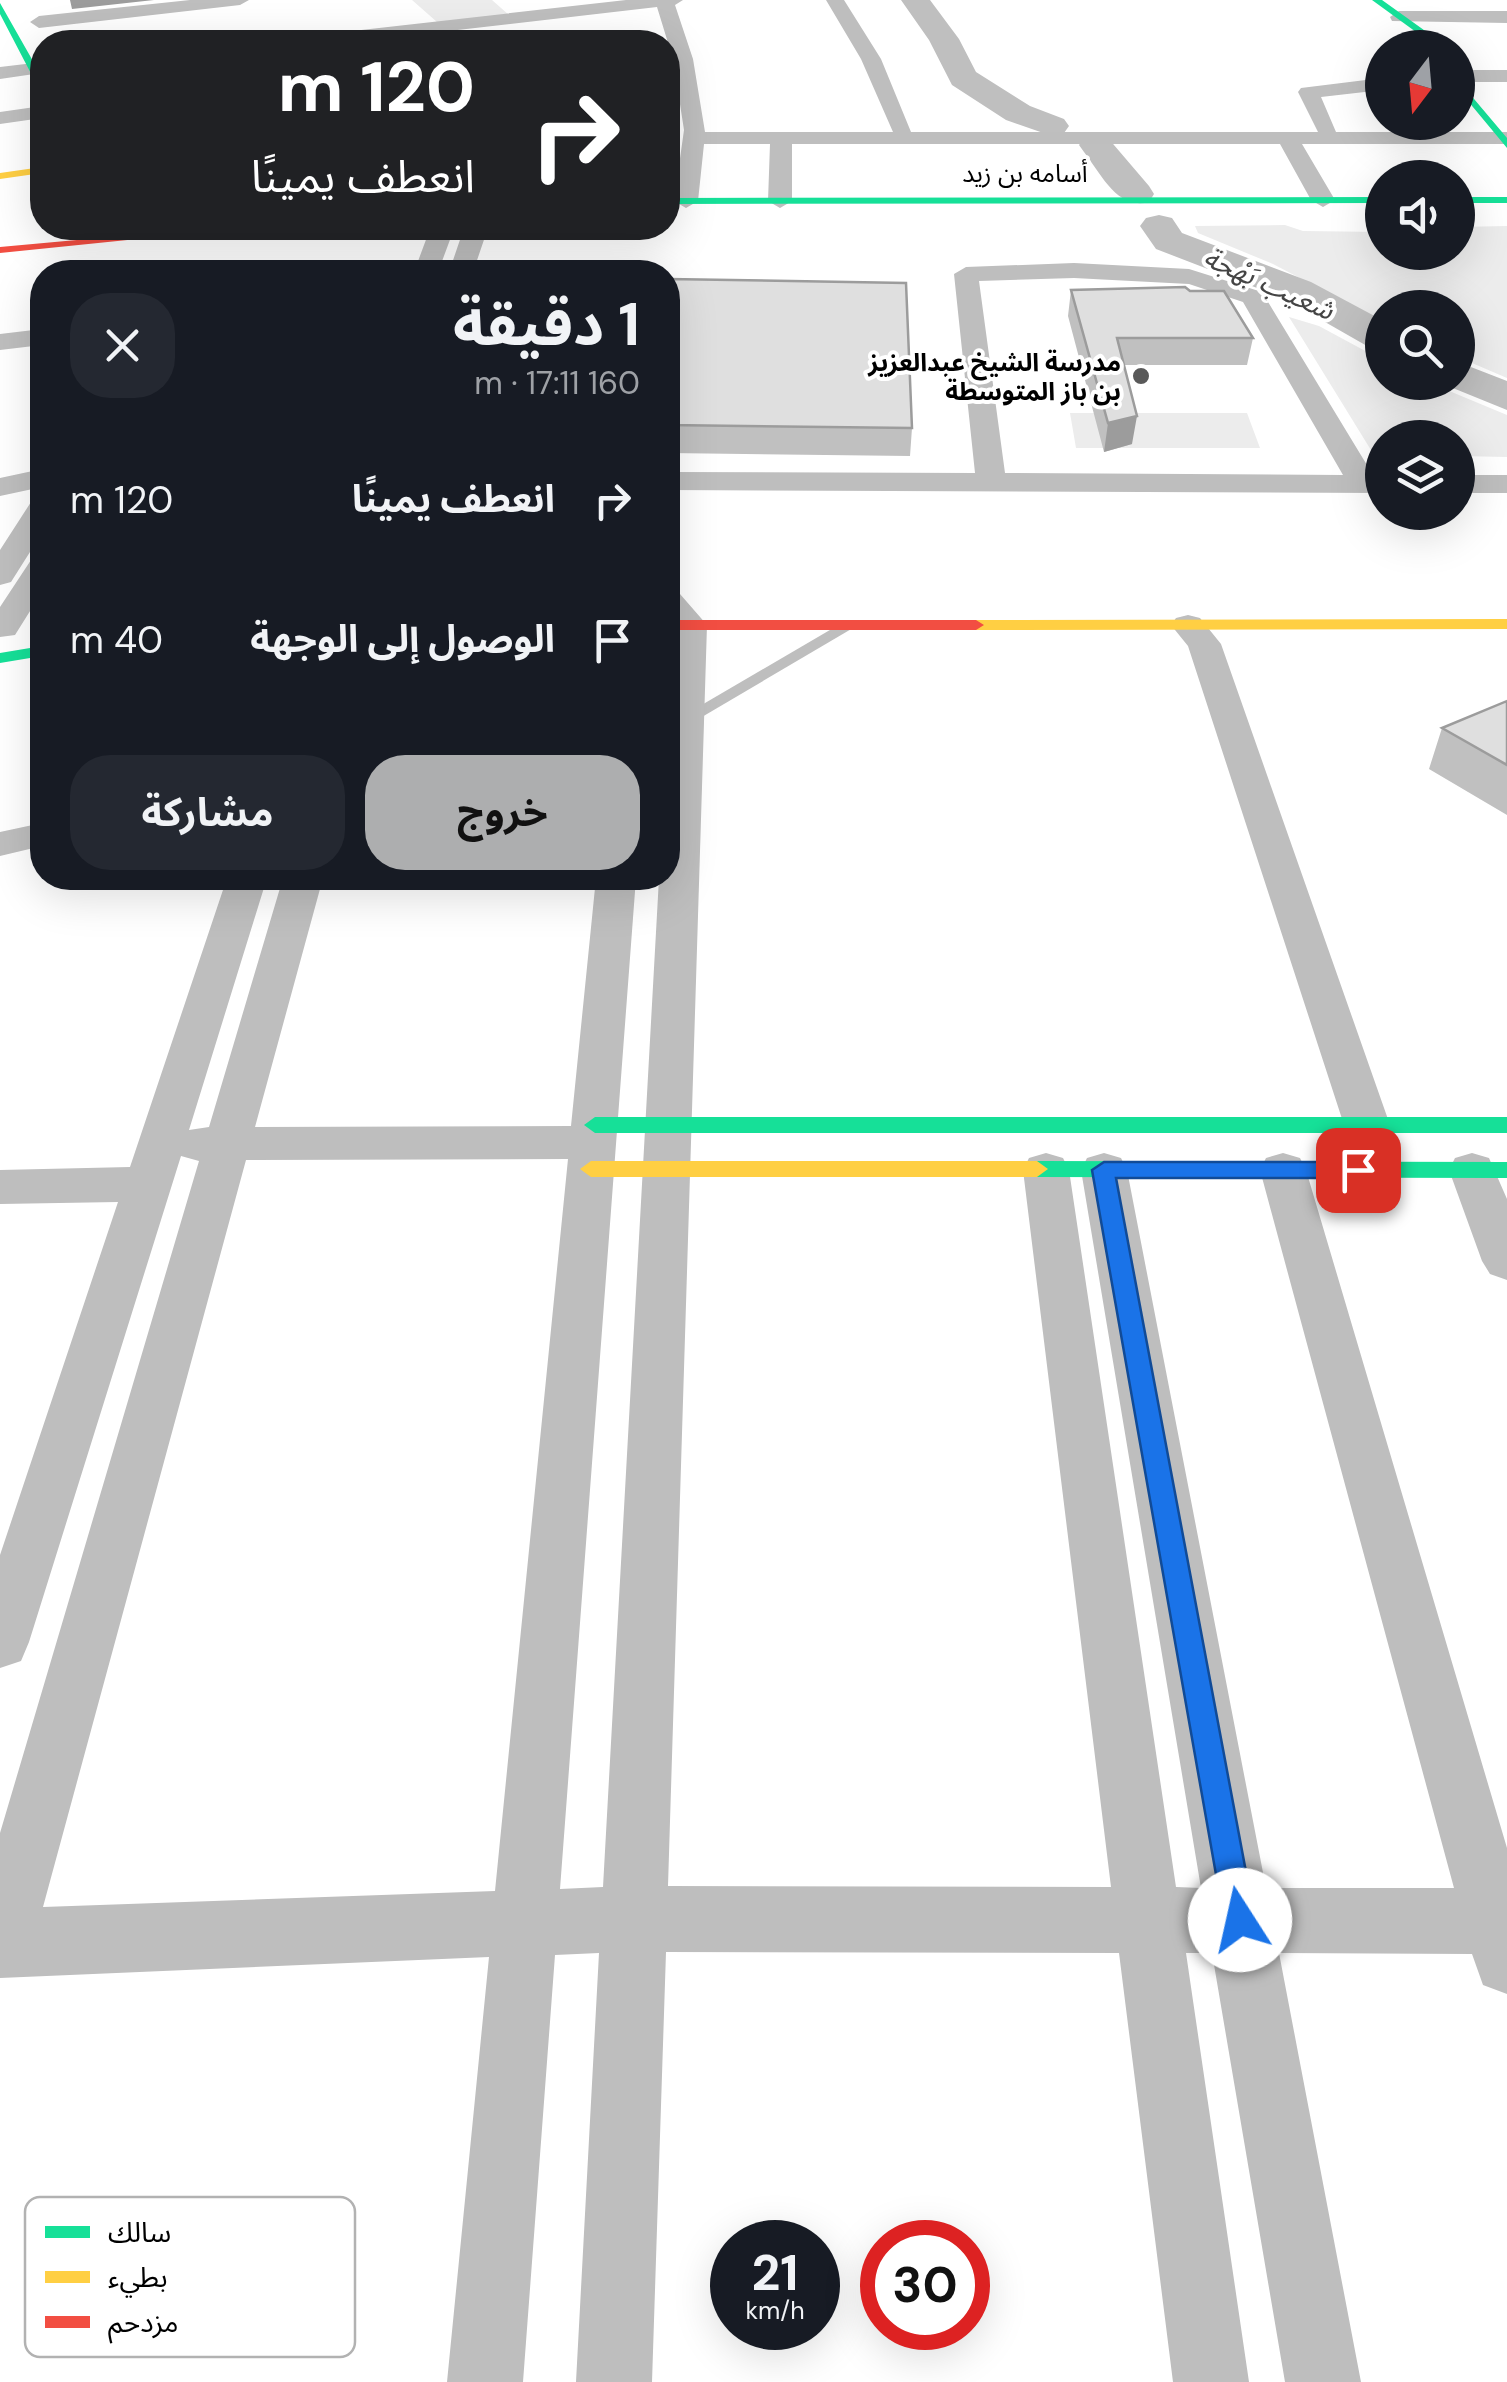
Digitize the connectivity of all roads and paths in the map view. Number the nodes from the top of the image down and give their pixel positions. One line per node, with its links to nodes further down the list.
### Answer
1 (26, 0): 14 (street)
2 (240, 0): 8 (street)
3 (674, 0): 7 (street)
4 (835, 0): 35 (street)
5 (1354, 0): 18 (street)
6 (1376, 0): 11 (street)
7 (664, 1): 13 (street); 17 (street)
8 (212, 2): 15 (street)
9 (0, 6): 20 (street)
10 (415, 9): 13 (street)
11 (1399, 16): 12 (street); 19 (street)
12 (1507, 17)
13 (436, 28): 16 (street)
14 (44, 30)
15 (56, 30)
16 (418, 30)
17 (670, 30)
18 (1392, 30)
19 (1419, 30)
20 (8, 37): 21 (street)
21 (30, 66)
22 (1475, 69): 24 (street)
23 (0, 73): 25 (street)
24 (1483, 75): 27 (street); 28 (street); 31 (street)
25 (30, 76)
26 (680, 76): 36 (street)
27 (1507, 76)
28 (1475, 77)
29 (1365, 86): 34 (street)
30 (1475, 101): 37 (street)
31 (1507, 102)
32 (30, 114): 33 (street)
33 (0, 118)
34 (1327, 129): 35 (street); 37 (street)
35 (902, 130): 36 (street)
36 (694, 134): 38 (street); 44 (street)
37 (1503, 135): 39 (street)
38 (782, 138): 39 (street); 49 (street)
39 (1287, 138): 45 (street)
40 (30, 163): 41 (street)
41 (0, 167)
42 (30, 172): 43 (street)
43 (0, 176)
44 (680, 184)
45 (1323, 200): 46 (street, أسامه بن زيد); 49 (street, أسامه بن زيد)
46 (1365, 200)
47 (1475, 200): 48 (street)
48 (1507, 200)
49 (780, 201): 50 (street, أسامه بن زيد)
50 (680, 205)
51 (680, 205): 52 (street, أسامه بن زيد)
52 (1365, 214)
53 (1475, 214): 54 (street)
54 (1507, 214)
55 (30, 235): 56 (street)
56 (0, 236)
57 (46, 240): 58 (street)
58 (0, 250)
59 (30, 324): 60 (street)
60 (0, 328)
61 (30, 338): 62 (street)
62 (0, 342)
63 (1365, 471): 66 (street)
64 (30, 481): 70 (street)
65 (680, 481): 66 (street)
66 (991, 482): 67 (street)
67 (1365, 484)
68 (1475, 484): 69 (street)
69 (1507, 484)
70 (0, 487)
71 (30, 498): 72 (street)
72 (0, 504)
73 (30, 527): 74 (street)
74 (0, 575)
75 (30, 588): 81 (street)
76 (680, 609): 78 (street)
77 (1507, 624): 79 (street)
78 (847, 625): 79 (street); 84 (lane)
79 (1188, 625): 94 (street)
80 (30, 628): 81 (street)
81 (1, 638): 82 (street)
82 (30, 647)
83 (680, 664): 84 (street)
84 (684, 720): 85 (street)
85 (680, 745)
86 (30, 809): 87 (street)
87 (0, 815)
88 (30, 838): 89 (street)
89 (0, 844)
90 (243, 890): 99 (street)
91 (300, 890): 96 (street)
92 (615, 890): 97 (street)
93 (671, 890): 98 (street)
94 (1367, 1125): 95 (street); 98 (street)
95 (1507, 1125)
96 (228, 1144): 97 (street); 99 (street); 111 (street)
97 (593, 1145): 98 (street); 98 (street); 109 (street)
98 (668, 1147): 100 (street); 106 (street)
99 (154, 1164): 103 (street); 105 (street)
100 (1075, 1170): 101 (street); 107 (street); 108 (street)
101 (1283, 1170): 102 (street); 110 (street)
102 (1490, 1170): 104 (street)
103 (0, 1187)
104 (1507, 1261)
105 (0, 1642)
106 (634, 1919): 107 (street); 109 (street); 113 (street)
107 (1148, 1920): 108 (street); 114 (street)
108 (1240, 1920): 110 (street); 115 (street)
109 (525, 1923): 111 (street); 112 (street)
110 (1503, 1934)
111 (0, 1943)
112 (484, 2382)
113 (614, 2382)
114 (1211, 2382)
115 (1323, 2382)

